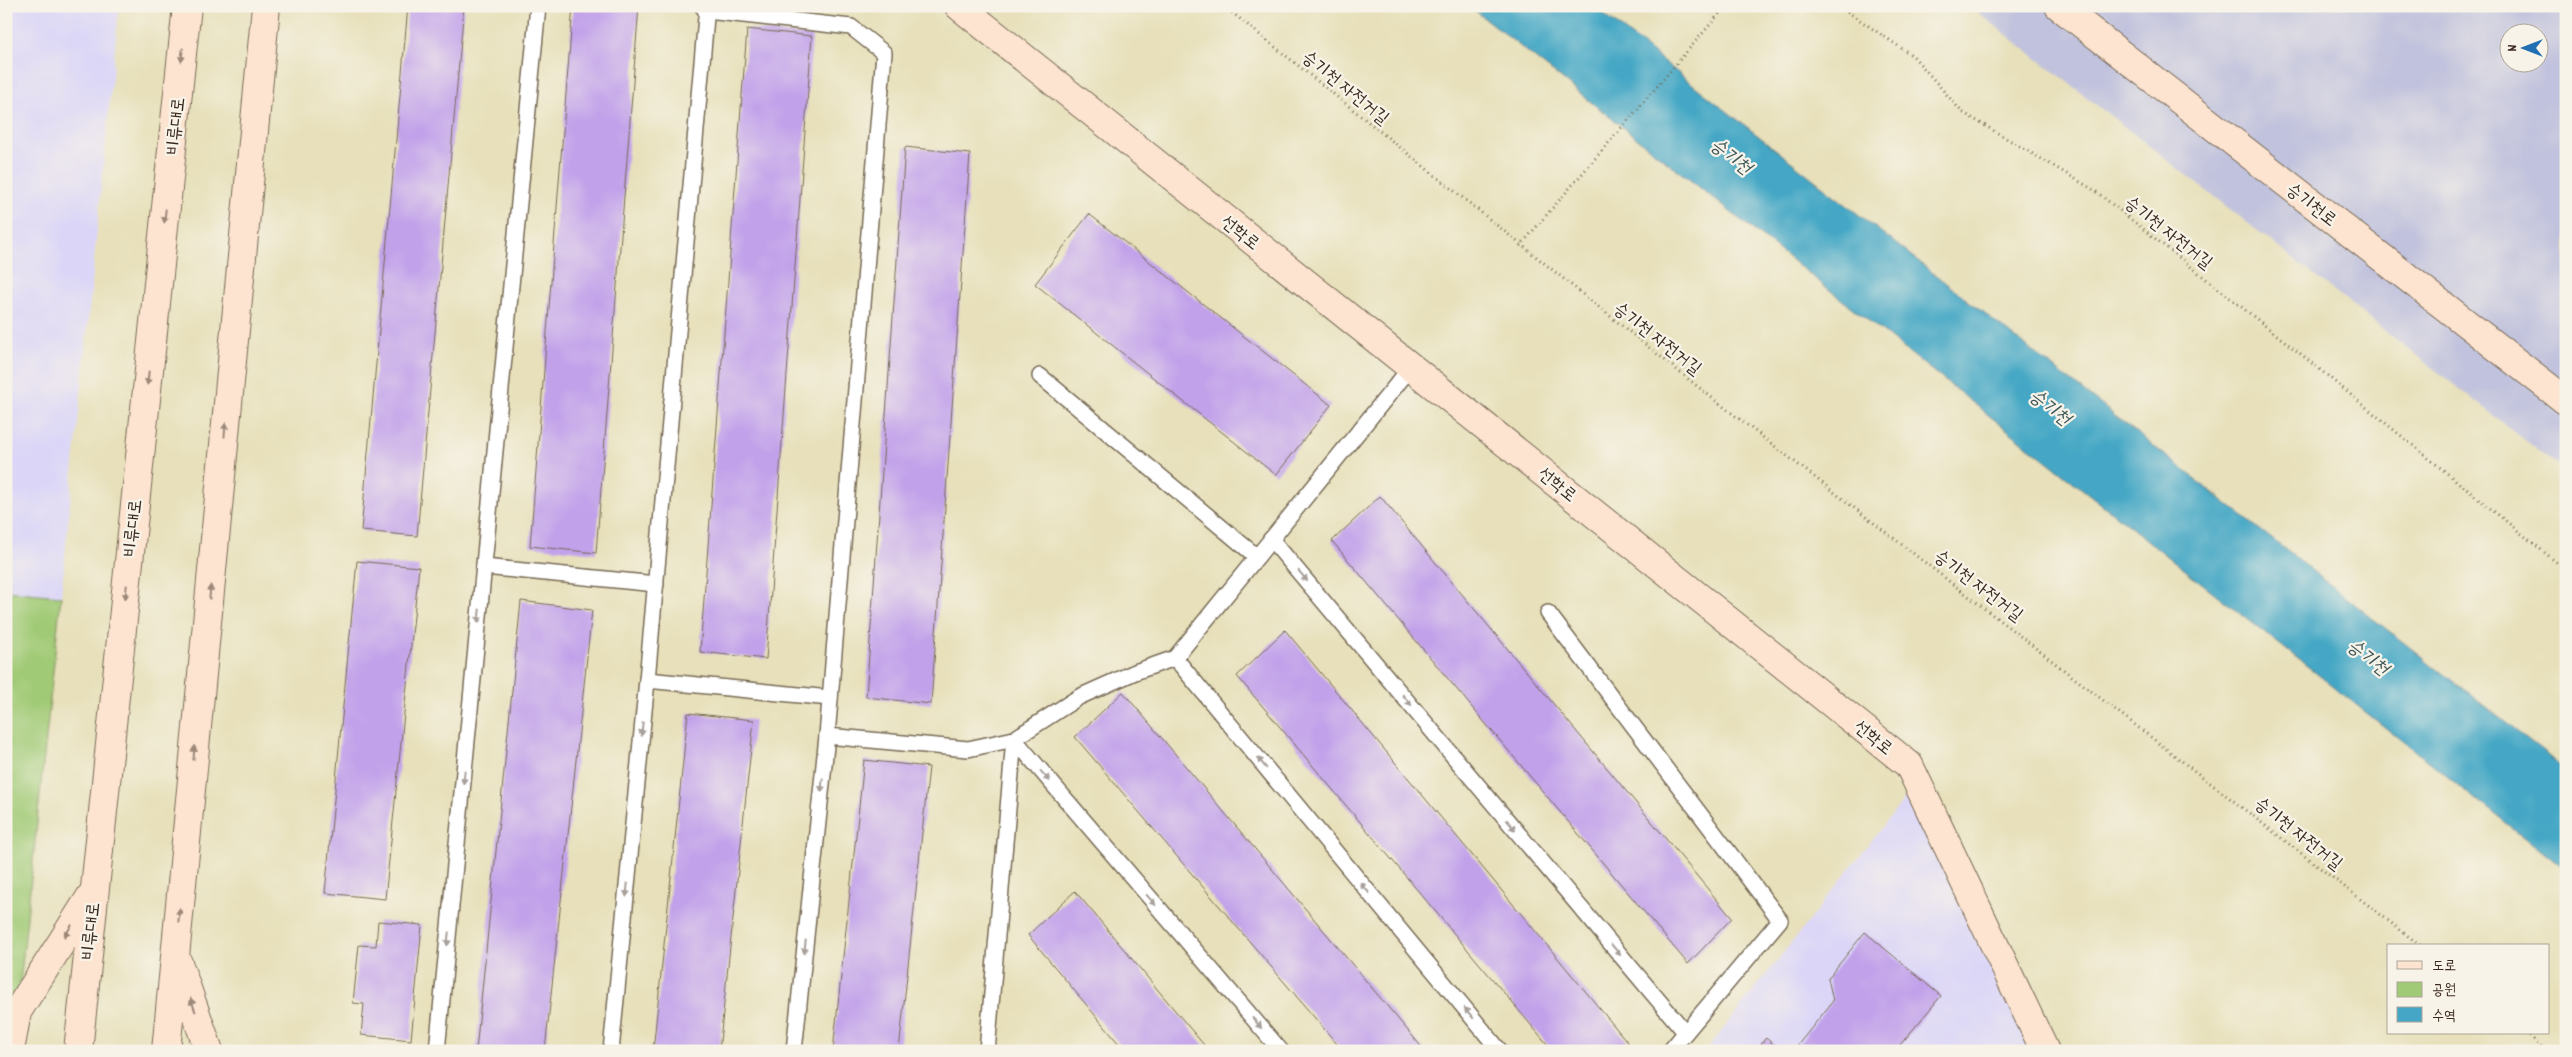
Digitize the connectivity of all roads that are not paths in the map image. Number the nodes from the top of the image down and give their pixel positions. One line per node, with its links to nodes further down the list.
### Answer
1 (188, 6): 20 (main road, 비류대로, one-way to 20)
2 (266, 6): 21 (main road, one-way to 2)
3 (538, 6): 12 (lane)
4 (958, 6): 7 (main road, 선학로)
5 (2059, 6): 9 (main road, 승기천로)
6 (706, 8): 13 (lane); 17 (lane)
7 (1411, 367): 10 (lane); 34 (main road, 선학로)
8 (1040, 376): 11 (lane)
9 (2566, 401)
10 (1271, 538): 11 (lane); 22 (lane, one-way to 22)
11 (1257, 557): 15 (lane)
12 (484, 567): 13 (lane); 27 (lane, one-way to 27)
13 (656, 584): 16 (lane)
14 (1548, 613): 22 (lane)
15 (1175, 658): 19 (lane); 32 (lane, one-way to 15)
16 (647, 680): 17 (lane); 28 (lane, one-way to 28)
17 (830, 698): 18 (lane)
18 (827, 736): 19 (lane); 29 (lane, one-way to 29)
19 (1014, 740): 30 (lane); 31 (lane, one-way to 31)
20 (94, 890): 23 (main road, one-way to 23); 24 (main road, 비류대로)
21 (175, 954): 25 (main road); 26 (main road, one-way to 21)
22 (1685, 1032): 33 (lane)
23 (10, 1051)
24 (78, 1051)
25 (166, 1051)
26 (209, 1051)
27 (437, 1051)
28 (611, 1051)
29 (794, 1051)
30 (987, 1051)
31 (1281, 1051)
32 (1500, 1051)
33 (1670, 1051)
34 (2045, 1051)

